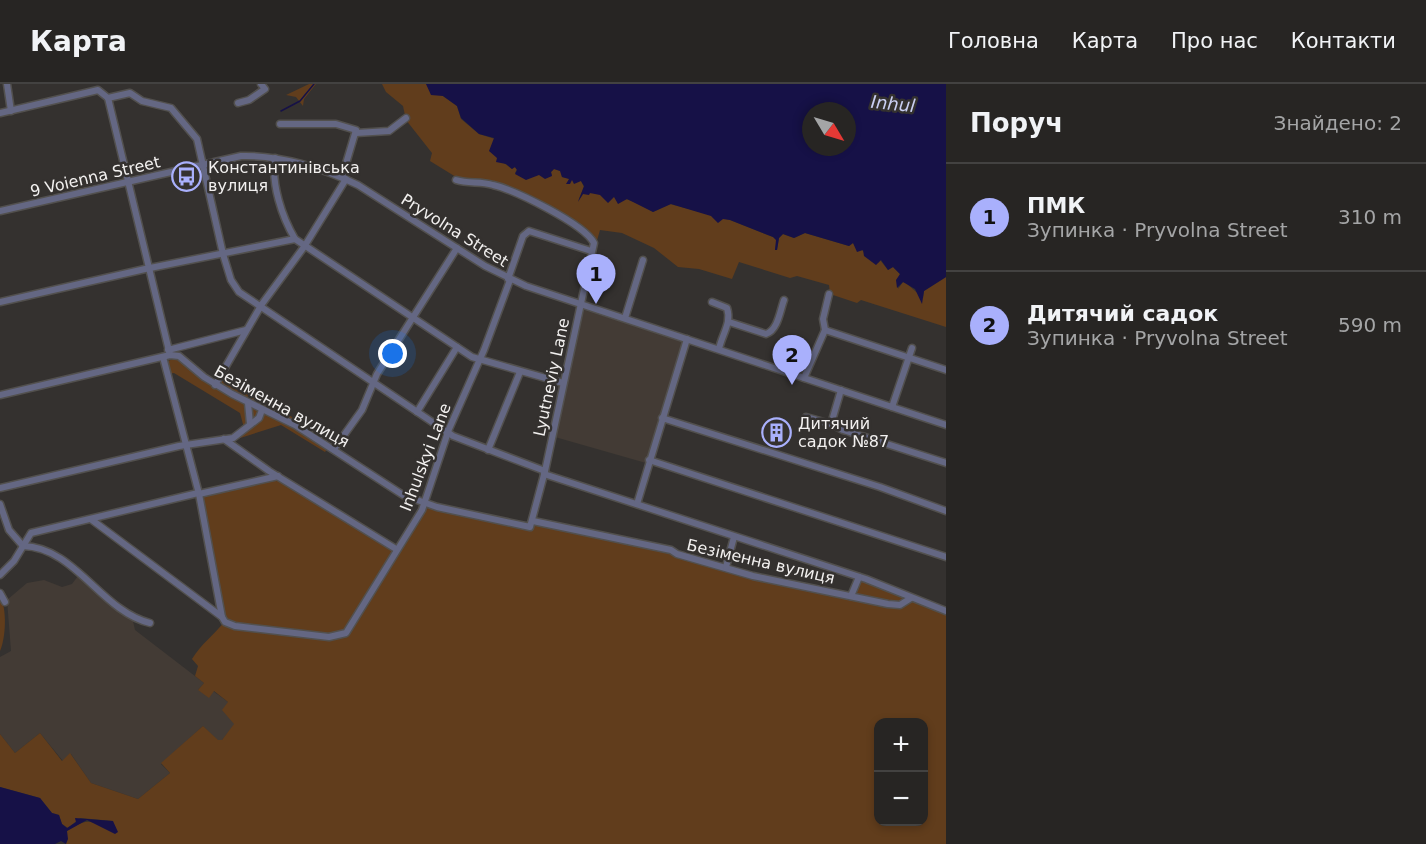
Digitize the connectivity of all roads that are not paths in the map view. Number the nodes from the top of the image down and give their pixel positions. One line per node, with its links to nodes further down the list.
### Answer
1 (7, 84): 6 (street)
2 (261, 84): 5 (street)
3 (98, 87): 4 (street); 6 (street)
4 (108, 98): 13 (street); 16 (street)
5 (238, 103)
6 (10, 111): 7 (street)
7 (0, 113)
8 (406, 118): 10 (street)
9 (280, 124): 10 (street)
10 (356, 133): 14 (street)
11 (230, 158): 12 (street, Pryvolna Street); 13 (street, 9 Voienna Street)
12 (275, 158): 14 (street, Pryvolna Street); 18 (street)
13 (203, 165): 16 (street, 9 Voienna Street); 22 (street)
14 (344, 178): 19 (street); 20 (street, Pryvolna Street)
15 (456, 180): 21 (street)
16 (128, 182): 17 (street, 9 Voienna Street); 24 (street)
17 (0, 211)
18 (295, 240): 19 (street); 22 (street)
19 (304, 247): 31 (street); 32 (street)
20 (457, 248): 25 (street, Pryvolna Street); 32 (street)
21 (591, 251): 25 (street, Inhulskyi Lane); 30 (street, Lyutneviy Lane)
22 (223, 254): 24 (street); 31 (street)
23 (643, 260): 33 (street)
24 (150, 268): 28 (street); 41 (street)
25 (509, 279): 30 (street, Pryvolna Street); 42 (street, Inhulskyi Lane)
26 (829, 294): 36 (street)
27 (784, 300): 34 (street)
28 (0, 302)
29 (711, 302): 34 (street)
30 (579, 304): 33 (street, Pryvolna Street); 47 (street, Lyutneviy Lane)
31 (260, 308): 35 (street); 48 (street)
32 (413, 317): 38 (street); 48 (street)
33 (625, 318): 37 (street, Pryvolna Street)
34 (729, 322): 40 (street)
35 (246, 330): 41 (street); 49 (street)
36 (825, 330): 43 (street); 46 (street)
37 (687, 339): 40 (street, Pryvolna Street); 57 (street)
38 (457, 347): 42 (street); 55 (street)
39 (912, 348): 43 (street)
40 (719, 349): 46 (street, Pryvolna Street)
41 (167, 354): 49 (street, Безіменна вулиця); 51 (street); 63 (street)
42 (479, 359): 45 (street); 61 (street, Inhulskyi Lane)
43 (908, 359): 44 (street); 53 (street)
44 (946, 370)
45 (520, 372): 47 (street); 65 (street)
46 (804, 378): 50 (street, Pryvolna Street)
47 (563, 383): 68 (street, Lyutneviy Lane)
48 (374, 384): 55 (street); 64 (street)
49 (215, 385): 52 (street, Безіменна вулиця)
50 (841, 390): 53 (street, Pryvolna Street); 59 (street)
51 (0, 395)
52 (248, 403): 54 (street, Безіменна вулиця); 58 (street)
53 (892, 407): 60 (street, Pryvolna Street)
54 (262, 410): 58 (street); 64 (street, Безіменна вулиця)
55 (417, 412): 61 (street)
56 (806, 417): 59 (street)
57 (662, 418): 66 (street); 75 (street)
58 (250, 424): 62 (street)
59 (831, 424): 67 (street)
60 (946, 425)
61 (448, 434): 65 (street); 72 (street, Inhulskyi Lane)
62 (224, 439): 63 (street); 69 (street)
63 (185, 446): 70 (street); 71 (street)
64 (334, 449): 72 (street, Безіменна вулиця)
65 (488, 450): 68 (street)
66 (650, 460): 74 (street); 81 (street)
67 (946, 463)
68 (545, 473): 74 (street); 77 (street, Lyutneviy Lane)
69 (278, 476): 71 (street); 80 (street)
70 (0, 488)
71 (198, 494): 76 (street); 90 (street)
72 (423, 502): 77 (street, Безіменна вулиця); 80 (street, Inhulskyi Lane)
73 (0, 504): 79 (street)
74 (637, 504): 78 (street)
75 (946, 511)
76 (92, 520): 79 (street); 90 (street)
77 (532, 524): 82 (street, Безіменна вулиця)
78 (734, 537): 82 (street); 84 (street)
79 (24, 546): 83 (street); 91 (street)
80 (396, 549): 90 (street, Inhulskyi Lane)
81 (946, 557)
82 (726, 567): 86 (street, Безіменна вулиця)
83 (0, 575)
84 (859, 577): 86 (street); 87 (street)
85 (0, 593): 88 (street)
86 (851, 596): 87 (street, Безіменна вулиця)
87 (911, 598): 89 (street, Безіменна вулиця)
88 (5, 602)
89 (946, 611)
90 (222, 617)
91 (150, 623)

